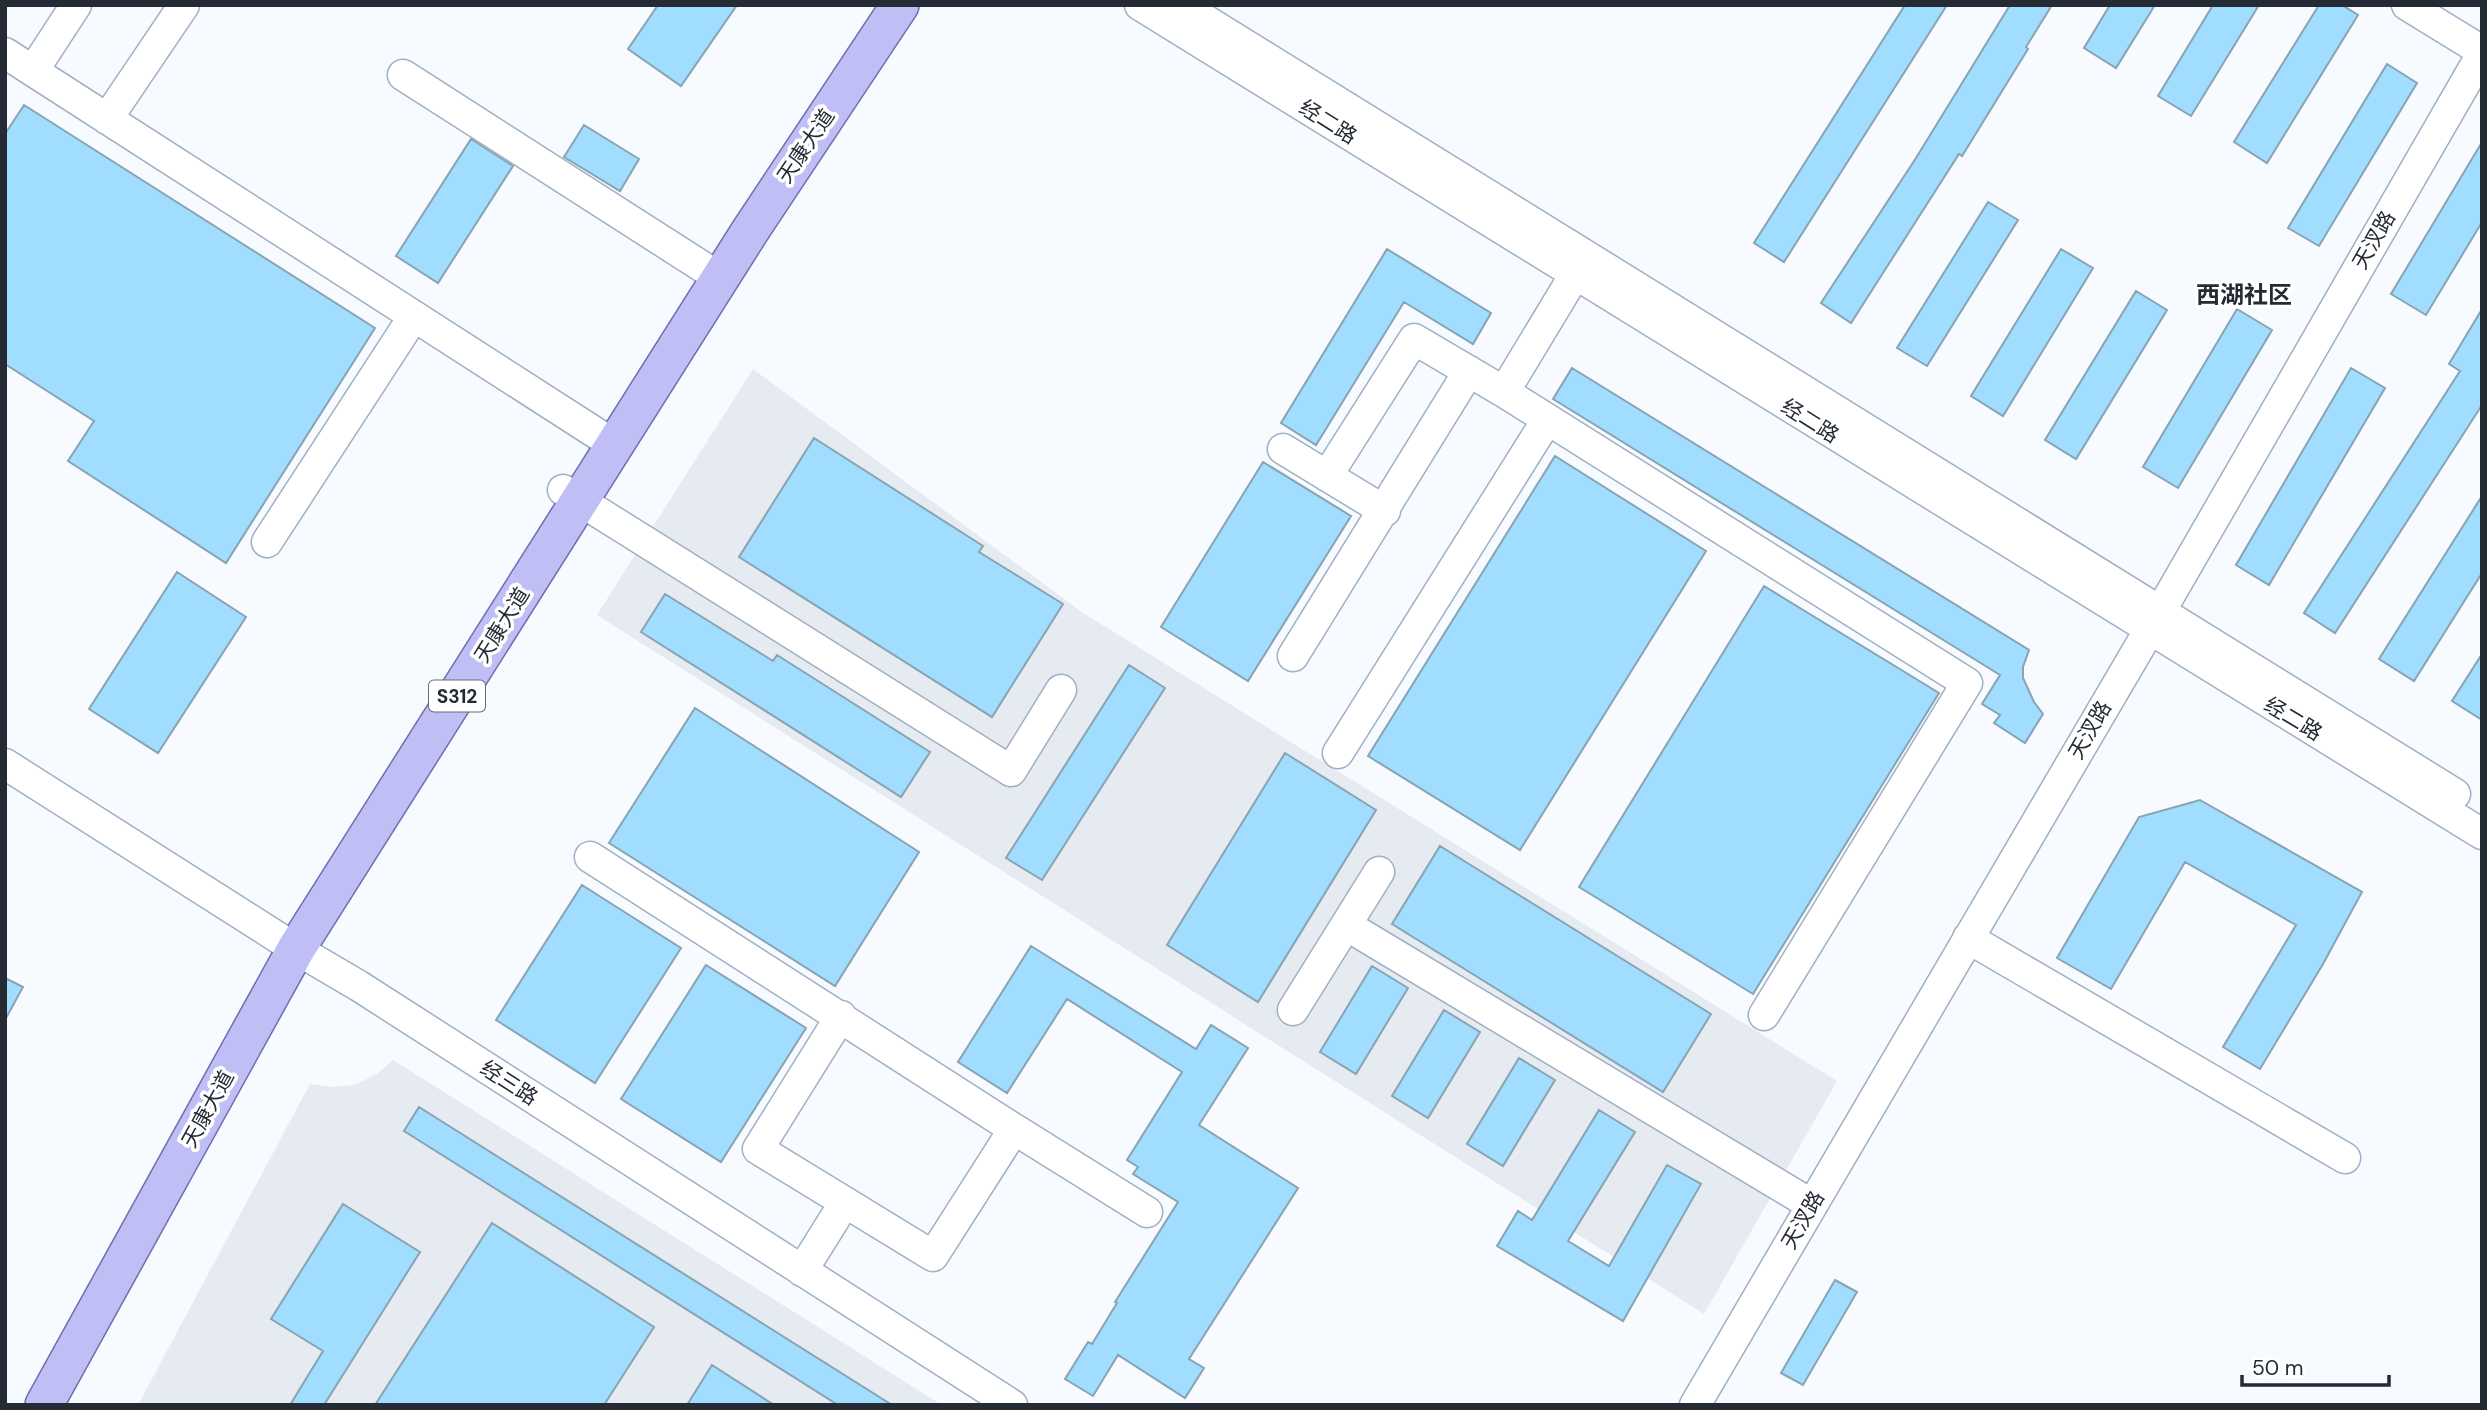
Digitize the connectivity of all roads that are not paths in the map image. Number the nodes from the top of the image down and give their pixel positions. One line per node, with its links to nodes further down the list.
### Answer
1 (76, 5): 10 (street)
2 (184, 5): 12 (street)
3 (875, 5): 14 (main road, 天康大道 / S312)
4 (900, 5): 14 (main road, 天康大道 / S312)
5 (1140, 5): 13 (street, 经二路)
6 (1181, 5): 13 (street, 经二路)
7 (2407, 5): 9 (street)
8 (5, 53): 10 (street)
9 (2482, 53): 25 (street, 天汊路)
10 (33, 71): 12 (street)
11 (403, 75): 14 (street)
12 (107, 119): 15 (street)
13 (1581, 266): 17 (street); 25 (street, 经二路)
14 (712, 273): 19 (main road, 天康大道 / S312)
15 (414, 317): 19 (street); 24 (street)
16 (1469, 371): 17 (street); 21 (street); 23 (street)
17 (1504, 393): 18 (street)
18 (1547, 420): 28 (street); 38 (street)
19 (607, 440): 22 (main road, 天康大道 / S312)
20 (1283, 449): 21 (street)
21 (1327, 476): 23 (street)
22 (572, 496): 27 (street); 36 (main road, 天康大道 / S312)
23 (1385, 511): 26 (street)
24 (267, 542)
25 (2154, 621): 30 (street, 经二路); 31 (street, 经二路); 35 (street, 天汊路)
26 (1293, 656)
27 (1061, 690)
28 (1338, 753)
29 (5, 764): 36 (street, 经三路)
30 (2482, 810)
31 (2482, 834)
32 (590, 857): 39 (street)
33 (1378, 872): 34 (street)
34 (1346, 925): 37 (street); 43 (street)
35 (1968, 938): 41 (street); 43 (street, 天汊路)
36 (288, 944): 45 (street, 经三路); 46 (main road, 天康大道 / S312); 47 (main road, 天康大道 / S312)
37 (1293, 1010)
38 (1765, 1015)
39 (841, 1016): 40 (street); 42 (street)
40 (1014, 1129): 42 (street); 44 (street)
41 (2345, 1158)
42 (845, 1202): 45 (street)
43 (1812, 1205): 49 (street, 天汊路)
44 (1147, 1212)
45 (802, 1271): 48 (street, 经三路)
46 (21, 1405)
47 (44, 1405)
48 (1012, 1405)
49 (1695, 1405)

